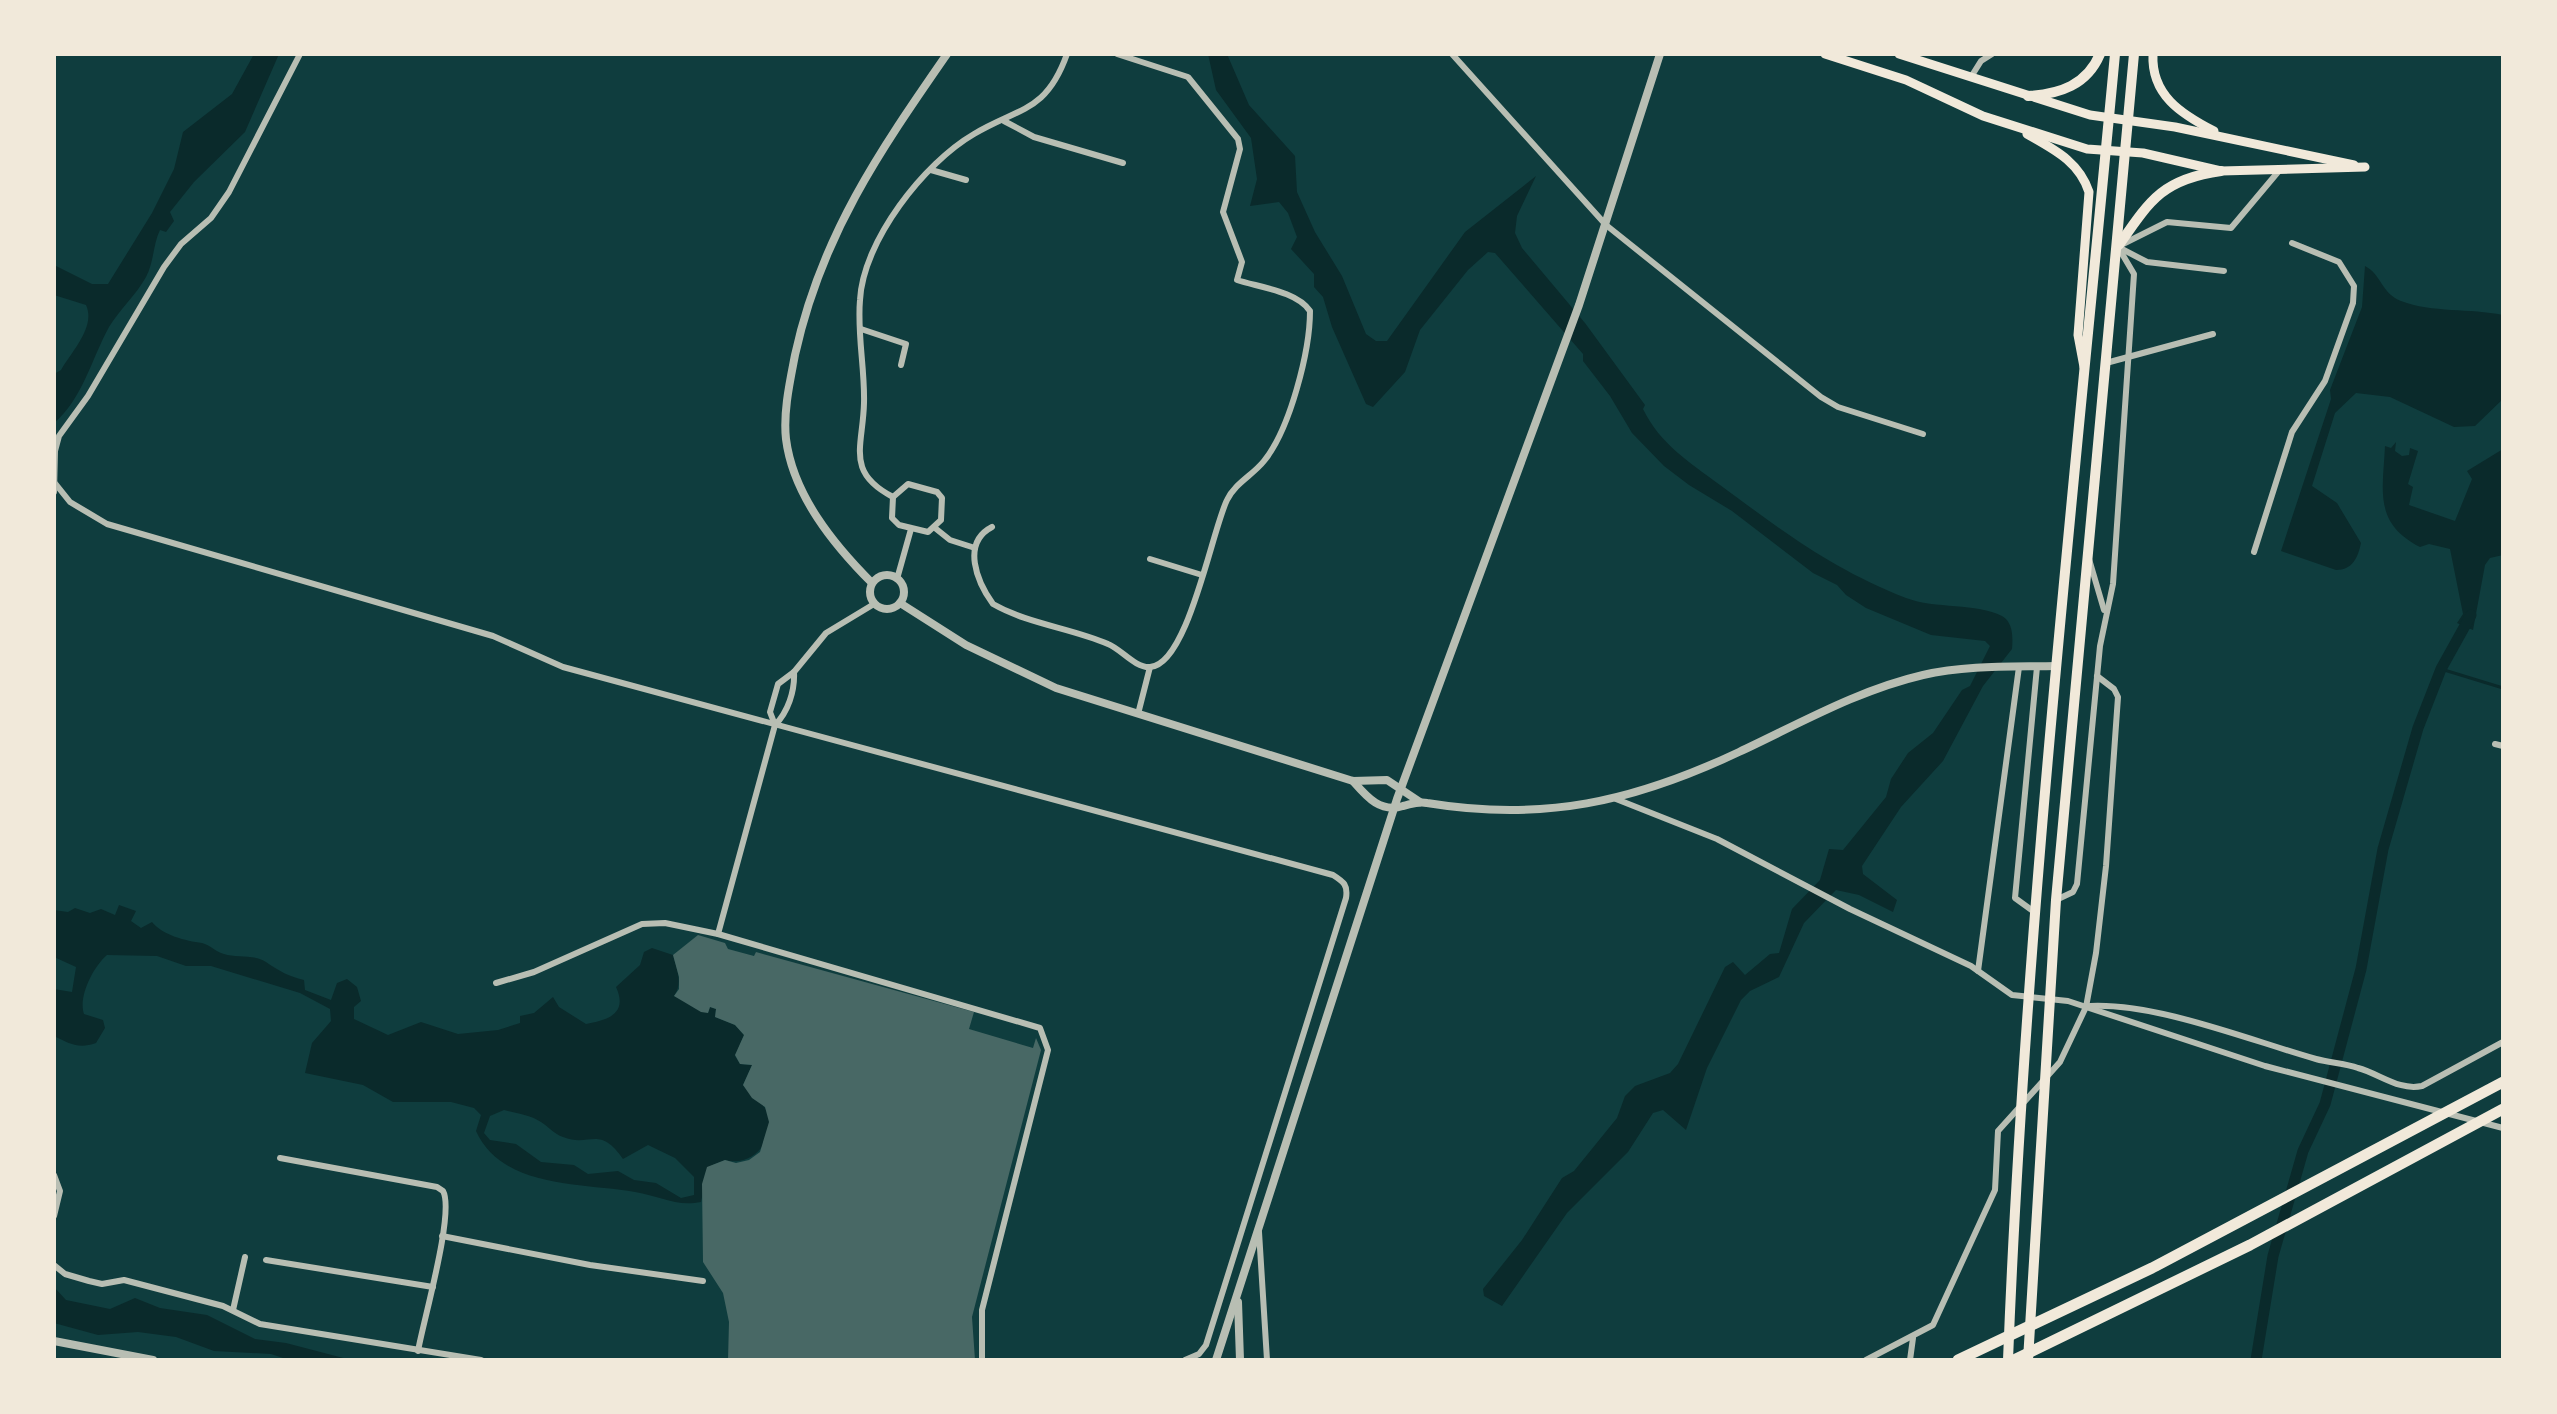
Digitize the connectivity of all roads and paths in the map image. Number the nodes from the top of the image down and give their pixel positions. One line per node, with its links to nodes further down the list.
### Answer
1 (300, 54): 41 (street)
2 (947, 54): 53 (street)
3 (1067, 54): 17 (street)
4 (1117, 54): 51 (street)
5 (1452, 54): 28 (street)
6 (1660, 54): 28 (street)
7 (1825, 54): 19 (main road)
8 (1899, 54): 14 (main road)
9 (1992, 54): 14 (street)
10 (2100, 54): 15 (main road)
11 (2115, 54): 16 (main road)
12 (2134, 54): 18 (main road)
13 (2153, 54): 20 (main road)
14 (1971, 77): 15 (main road)
15 (2028, 96): 16 (main road)
16 (2109, 119): 18 (main road); 21 (main road)
17 (1004, 121): 23 (street); 24 (street)
18 (2128, 122): 20 (main road); 22 (main road)
19 (2010, 125): 21 (main road); 37 (main road)
20 (2224, 136): 26 (main road)
21 (2107, 151): 22 (main road); 37 (main road)
22 (2126, 151): 25 (main road); 30 (main road)
23 (1123, 163)
24 (931, 170): 27 (street); 32 (street)
25 (2221, 171): 26 (main road); 30 (main road)
26 (2278, 172): 30 (street)
27 (966, 180)
28 (1606, 225): 40 (street); 68 (street)
29 (2292, 243): 48 (street)
30 (2118, 247): 31 (street); 34 (street); 35 (main road)
31 (2224, 271)
32 (861, 329): 36 (street); 43 (street)
33 (2213, 334): 34 (street)
34 (2127, 358): 35 (street); 56 (street)
35 (2106, 363): 39 (main road)
36 (901, 365)
37 (2084, 367): 38 (main road)
38 (2080, 415): 39 (main road); 57 (main road)
39 (2101, 417): 49 (main road)
40 (1923, 434)
41 (55, 483): 42 (street); 66 (street)
42 (54, 492)
43 (893, 497): 45 (street); 46 (street)
44 (992, 527): 47 (street)
45 (935, 528): 46 (street); 47 (street)
46 (911, 529): 52 (street)
47 (975, 548): 58 (street)
48 (2254, 552)
49 (2088, 555): 56 (street); 72 (main road)
50 (1150, 559): 51 (street)
51 (1202, 575): 58 (street)
52 (897, 579): 53 (street); 54 (street)
53 (872, 583): 55 (street)
54 (900, 603): 55 (street); 65 (street)
55 (874, 604): 61 (street)
56 (2105, 613): 62 (street)
57 (2056, 666): 60 (street); 73 (main road)
58 (1150, 667): 65 (street)
59 (2017, 667): 60 (street); 69 (street); 75 (street)
60 (2037, 667): 73 (street)
61 (794, 672): 63 (street); 64 (street)
62 (2097, 676): 72 (street); 77 (street)
63 (775, 696): 64 (street); 66 (street)
64 (789, 700): 66 (street)
65 (1138, 714): 67 (street)
66 (775, 725): 74 (street); 101 (street)
67 (1353, 781): 68 (street); 71 (street)
68 (1401, 787): 70 (street); 71 (street)
69 (1616, 799): 70 (street); 75 (street)
70 (1420, 802): 71 (street)
71 (1394, 809): 85 (street)
72 (2056, 900): 110 (main road)
73 (2033, 911): 108 (main road)
74 (718, 934): 76 (street); 100 (street)
75 (1978, 971): 77 (street)
76 (496, 983)
77 (2086, 1007): 78 (street); 81 (street); 94 (street)
78 (2503, 1042)
79 (2503, 1082): 107 (highway)
80 (2503, 1109): 109 (highway)
81 (2503, 1128)
82 (280, 1158): 86 (street)
83 (54, 1175): 84 (street)
84 (54, 1216)
85 (1259, 1228): 92 (street); 104 (street)
86 (442, 1236): 90 (street); 91 (street)
87 (245, 1257): 93 (street)
88 (266, 1260): 91 (street)
89 (54, 1265): 93 (street)
90 (703, 1281)
91 (433, 1287): 96 (street)
92 (1238, 1293): 102 (street); 103 (street)
93 (233, 1310): 96 (street)
94 (1913, 1338): 105 (street); 106 (street)
95 (54, 1341): 97 (street)
96 (418, 1351): 99 (street)
97 (120, 1357): 98 (street)
98 (153, 1360)
99 (481, 1360)
100 (982, 1360)
101 (1185, 1360)
102 (1216, 1360)
103 (1240, 1360)
104 (1267, 1360)
105 (1866, 1360)
106 (1910, 1360)
107 (1958, 1360)
108 (2008, 1360)
109 (2014, 1360)
110 (2028, 1360)

